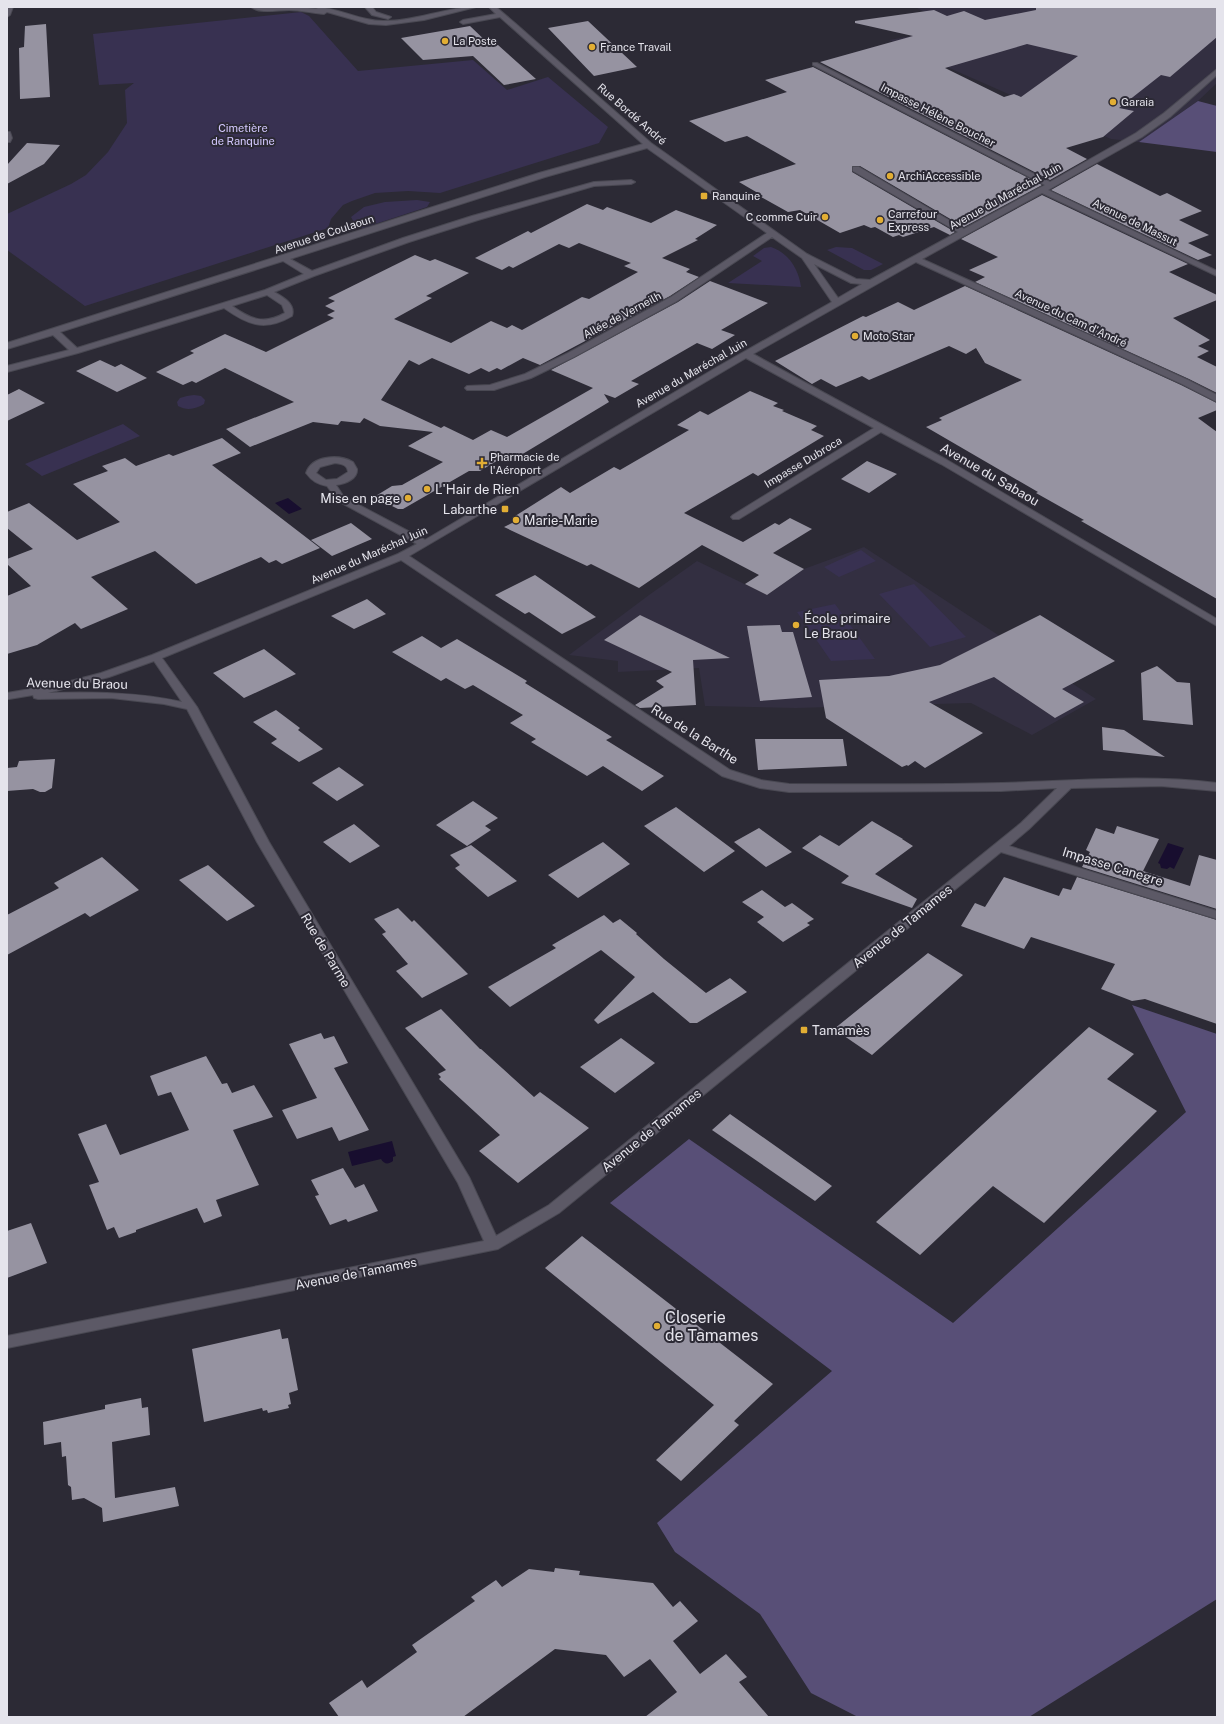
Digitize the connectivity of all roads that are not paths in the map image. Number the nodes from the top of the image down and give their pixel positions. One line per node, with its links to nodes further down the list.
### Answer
1 (254, 7): 9 (street)
2 (316, 7): 9 (street)
3 (368, 7): 6 (street)
4 (473, 7): 8 (street)
5 (492, 7): 10 (street, Rue Bordé André)
6 (435, 8): 7 (street)
7 (449, 8): 8 (street)
8 (465, 8): 9 (street)
9 (344, 15)
10 (502, 15): 11 (street); 16 (street, Rue Bordé André)
11 (463, 22)
12 (815, 64): 19 (street, Impasse Hélène Boucher)
13 (1217, 71): 19 (street, Avenue du Maréchal Juin)
14 (7, 134): 15 (street)
15 (7, 140)
16 (648, 145): 20 (street, Avenue de Coulaoun); 22 (street, Rue Bordé André)
17 (856, 169): 23 (street)
18 (631, 182): 21 (street)
19 (1046, 187): 23 (street, Avenue du Maréchal Juin); 28 (street, Avenue de Massut)
20 (449, 205): 21 (street); 25 (street, Avenue de Coulaoun)
21 (475, 218): 27 (street)
22 (772, 232): 24 (street, Rue Bordé André); 38 (street, Allée de Verneilh)
23 (963, 232): 26 (street, Avenue du Maréchal Juin)
24 (804, 256): 29 (street, Rue Bordé André); 31 (street, Rue Bordé André)
25 (283, 258): 27 (street); 33 (street, Avenue de Coulaoun)
26 (916, 259): 29 (street, Avenue du Maréchal Juin); 39 (street, Avenue du Cam d'André)
27 (311, 274): 30 (street)
28 (1217, 274)
29 (871, 283): 31 (street, Avenue du Maréchal Juin)
30 (268, 292): 32 (street); 32 (street)
31 (836, 302): 36 (street, Avenue du Maréchal Juin)
32 (226, 306): 35 (street)
33 (54, 331): 34 (street, Avenue de Coulaoun); 35 (street)
34 (7, 346)
35 (75, 350): 37 (street)
36 (746, 354): 40 (street, Avenue du Sabaou); 43 (street, Avenue du Maréchal Juin)
37 (7, 369)
38 (470, 388)
39 (1217, 399)
40 (882, 427): 42 (street, Impasse Dubroca); 45 (street, Avenue du Sabaou)
41 (330, 483): 43 (street)
42 (736, 517)
43 (425, 544): 44 (street, Avenue du Maréchal Juin)
44 (402, 556): 46 (street, Avenue du Maréchal Juin); 49 (street, Rue de la Barthe)
45 (1217, 624)
46 (156, 657): 47 (street, Avenue du Braou); 48 (street, Rue de Parme)
47 (8, 696): 48 (street, Avenue du Braou)
48 (191, 707): 53 (street, Rue de Parme)
49 (1068, 784): 50 (street); 51 (street, Avenue de Tamames)
50 (1217, 787)
51 (1000, 847): 52 (street, Impasse Canegre); 53 (street, Avenue de Tamames)
52 (1217, 914)
53 (493, 1245): 54 (street, Avenue de Tamames)
54 (7, 1342)

